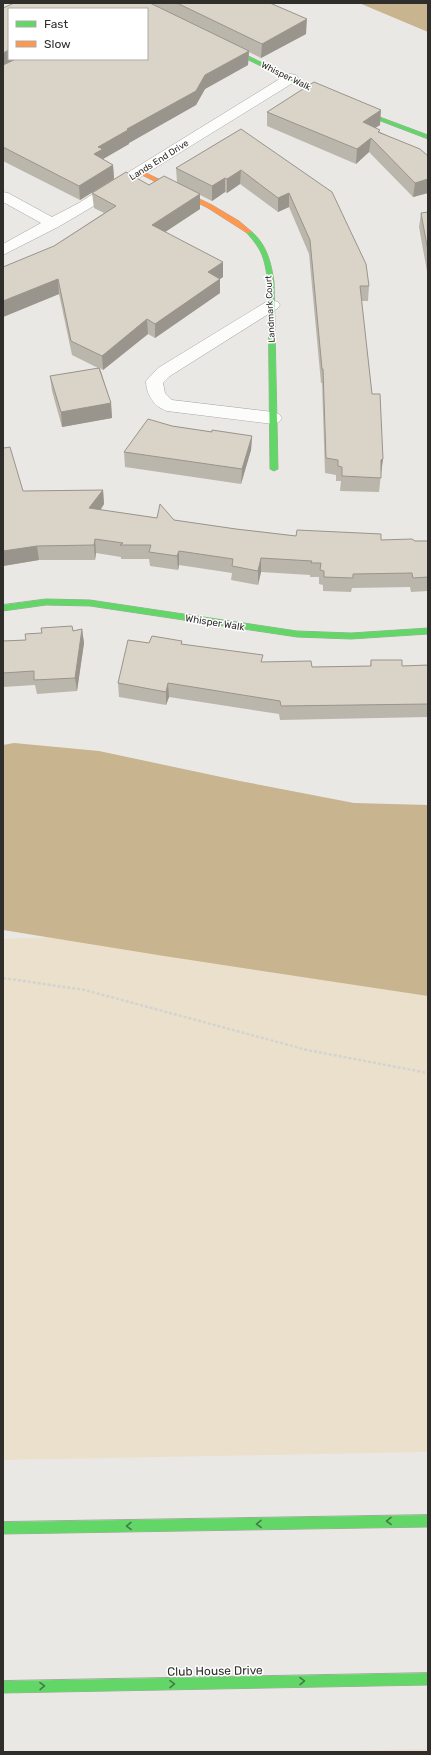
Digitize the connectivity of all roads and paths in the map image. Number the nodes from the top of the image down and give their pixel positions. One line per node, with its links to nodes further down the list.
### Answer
1 (214, 42): 2 (street, Whisper Walk)
2 (292, 78): 3 (street, Whisper Walk); 4 (street, Lands End Drive)
3 (428, 137)
4 (140, 172): 6 (street, Lands End Drive); 8 (street, Landmark Court)
5 (3, 196): 6 (street)
6 (53, 224): 7 (street, Lands End Drive)
7 (3, 250)
8 (272, 304): 9 (street, Landmark Court); 9 (street)
9 (274, 418): 10 (street, Landmark Court)
10 (274, 468)
11 (3, 608): 12 (street, Whisper Walk)
12 (428, 631)
13 (3, 978): 14 (path)
14 (428, 1072)
15 (428, 1521): 16 (street, one-way to 16)
16 (3, 1528)
17 (428, 1679): 18 (street, Club House Drive, one-way to 17)
18 (3, 1687)

